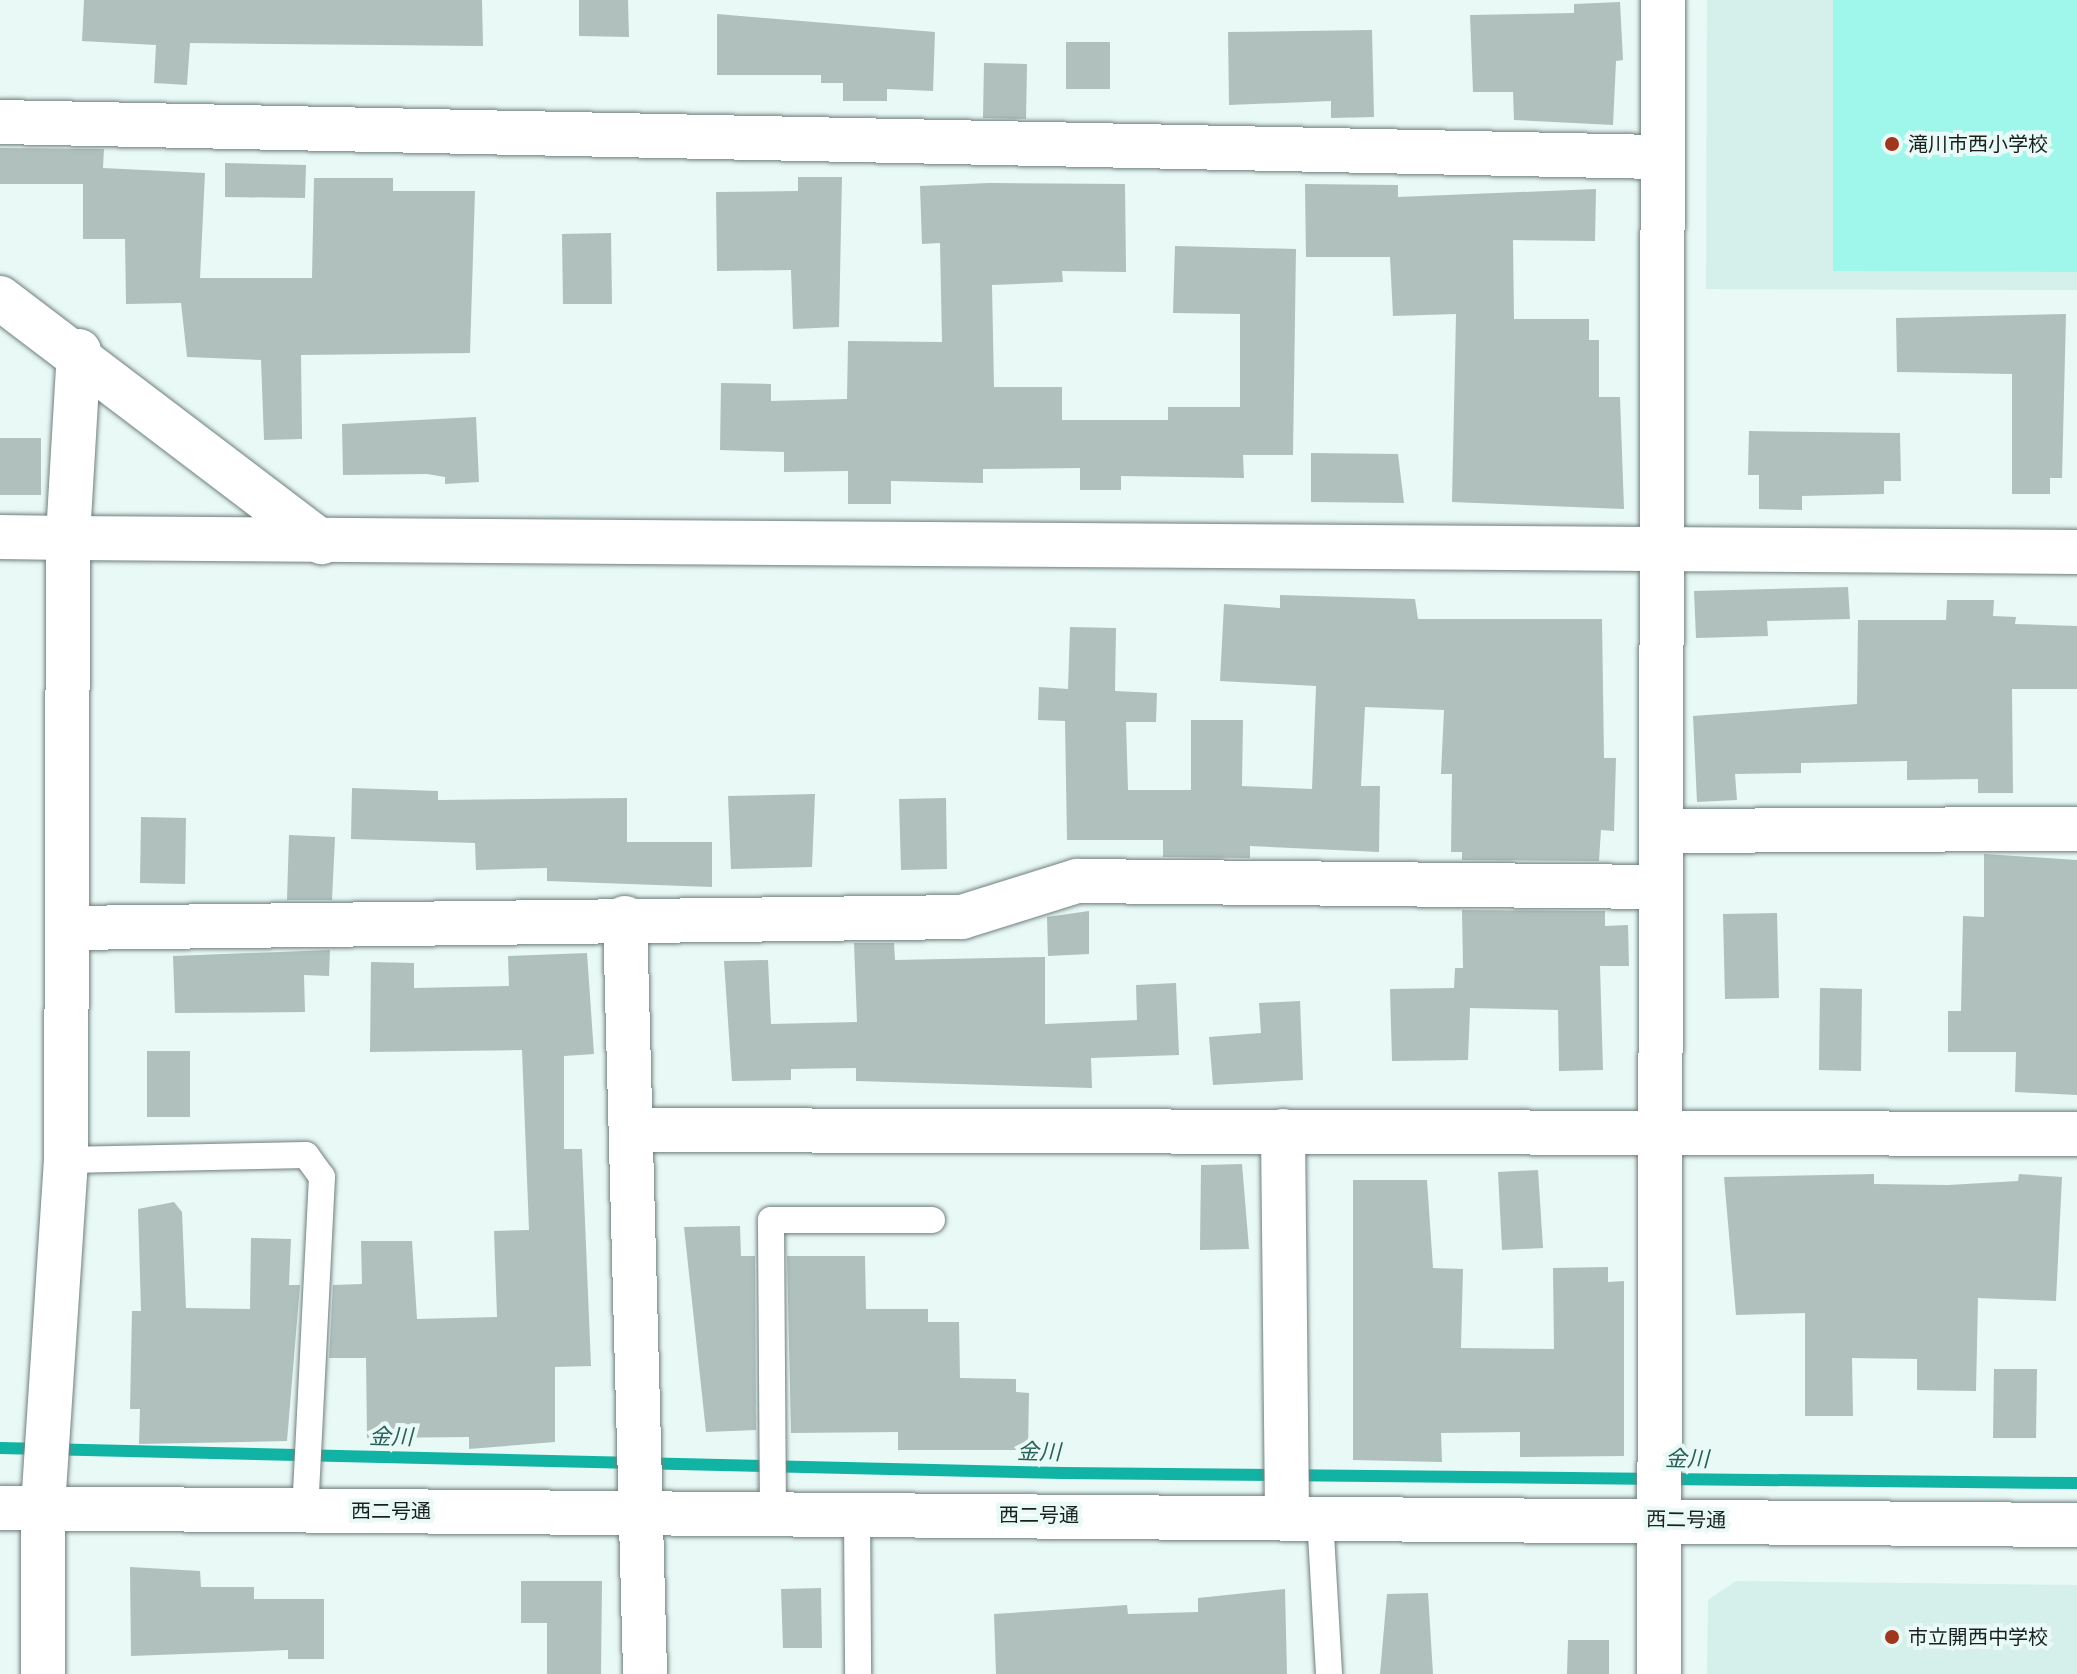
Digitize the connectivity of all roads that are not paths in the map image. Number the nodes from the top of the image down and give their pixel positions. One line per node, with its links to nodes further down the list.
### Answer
1 (1663, 0): 3 (street)
2 (0, 122): 3 (street)
3 (1663, 157): 9 (street)
4 (0, 298): 5 (street)
5 (79, 351): 7 (street); 8 (street)
6 (0, 537): 7 (street)
7 (68, 538): 8 (street); 15 (street)
8 (322, 542): 9 (street)
9 (1662, 546): 10 (street); 12 (street)
10 (2077, 552)
11 (2077, 829): 12 (street)
12 (1661, 831): 13 (street)
13 (1661, 887): 14 (street); 18 (street)
14 (625, 918): 15 (street); 16 (street)
15 (67, 928): 20 (street)
16 (632, 1130): 17 (street); 25 (street)
17 (1283, 1131): 18 (street); 28 (street)
18 (1661, 1132): 19 (street); 29 (street)
19 (2077, 1134)
20 (66, 1160): 23 (street); 24 (lane)
21 (932, 1220): 26 (lane)
22 (0, 1508): 23 (street, 西二号通)
23 (43, 1508): 24 (street, 西二号通); 31 (street)
24 (305, 1511): 25 (street, 西二号通)
25 (643, 1512): 26 (street, 西二号通); 32 (street)
26 (773, 1514): 27 (street, 西二号通)
27 (857, 1514): 28 (street, 西二号通); 33 (lane)
28 (1303, 1517): 29 (street, 西二号通); 34 (lane)
29 (1660, 1520): 30 (street, 西二号通); 35 (street)
30 (2077, 1525)
31 (43, 1674)
32 (645, 1674)
33 (858, 1674)
34 (1329, 1674)
35 (1659, 1674)

